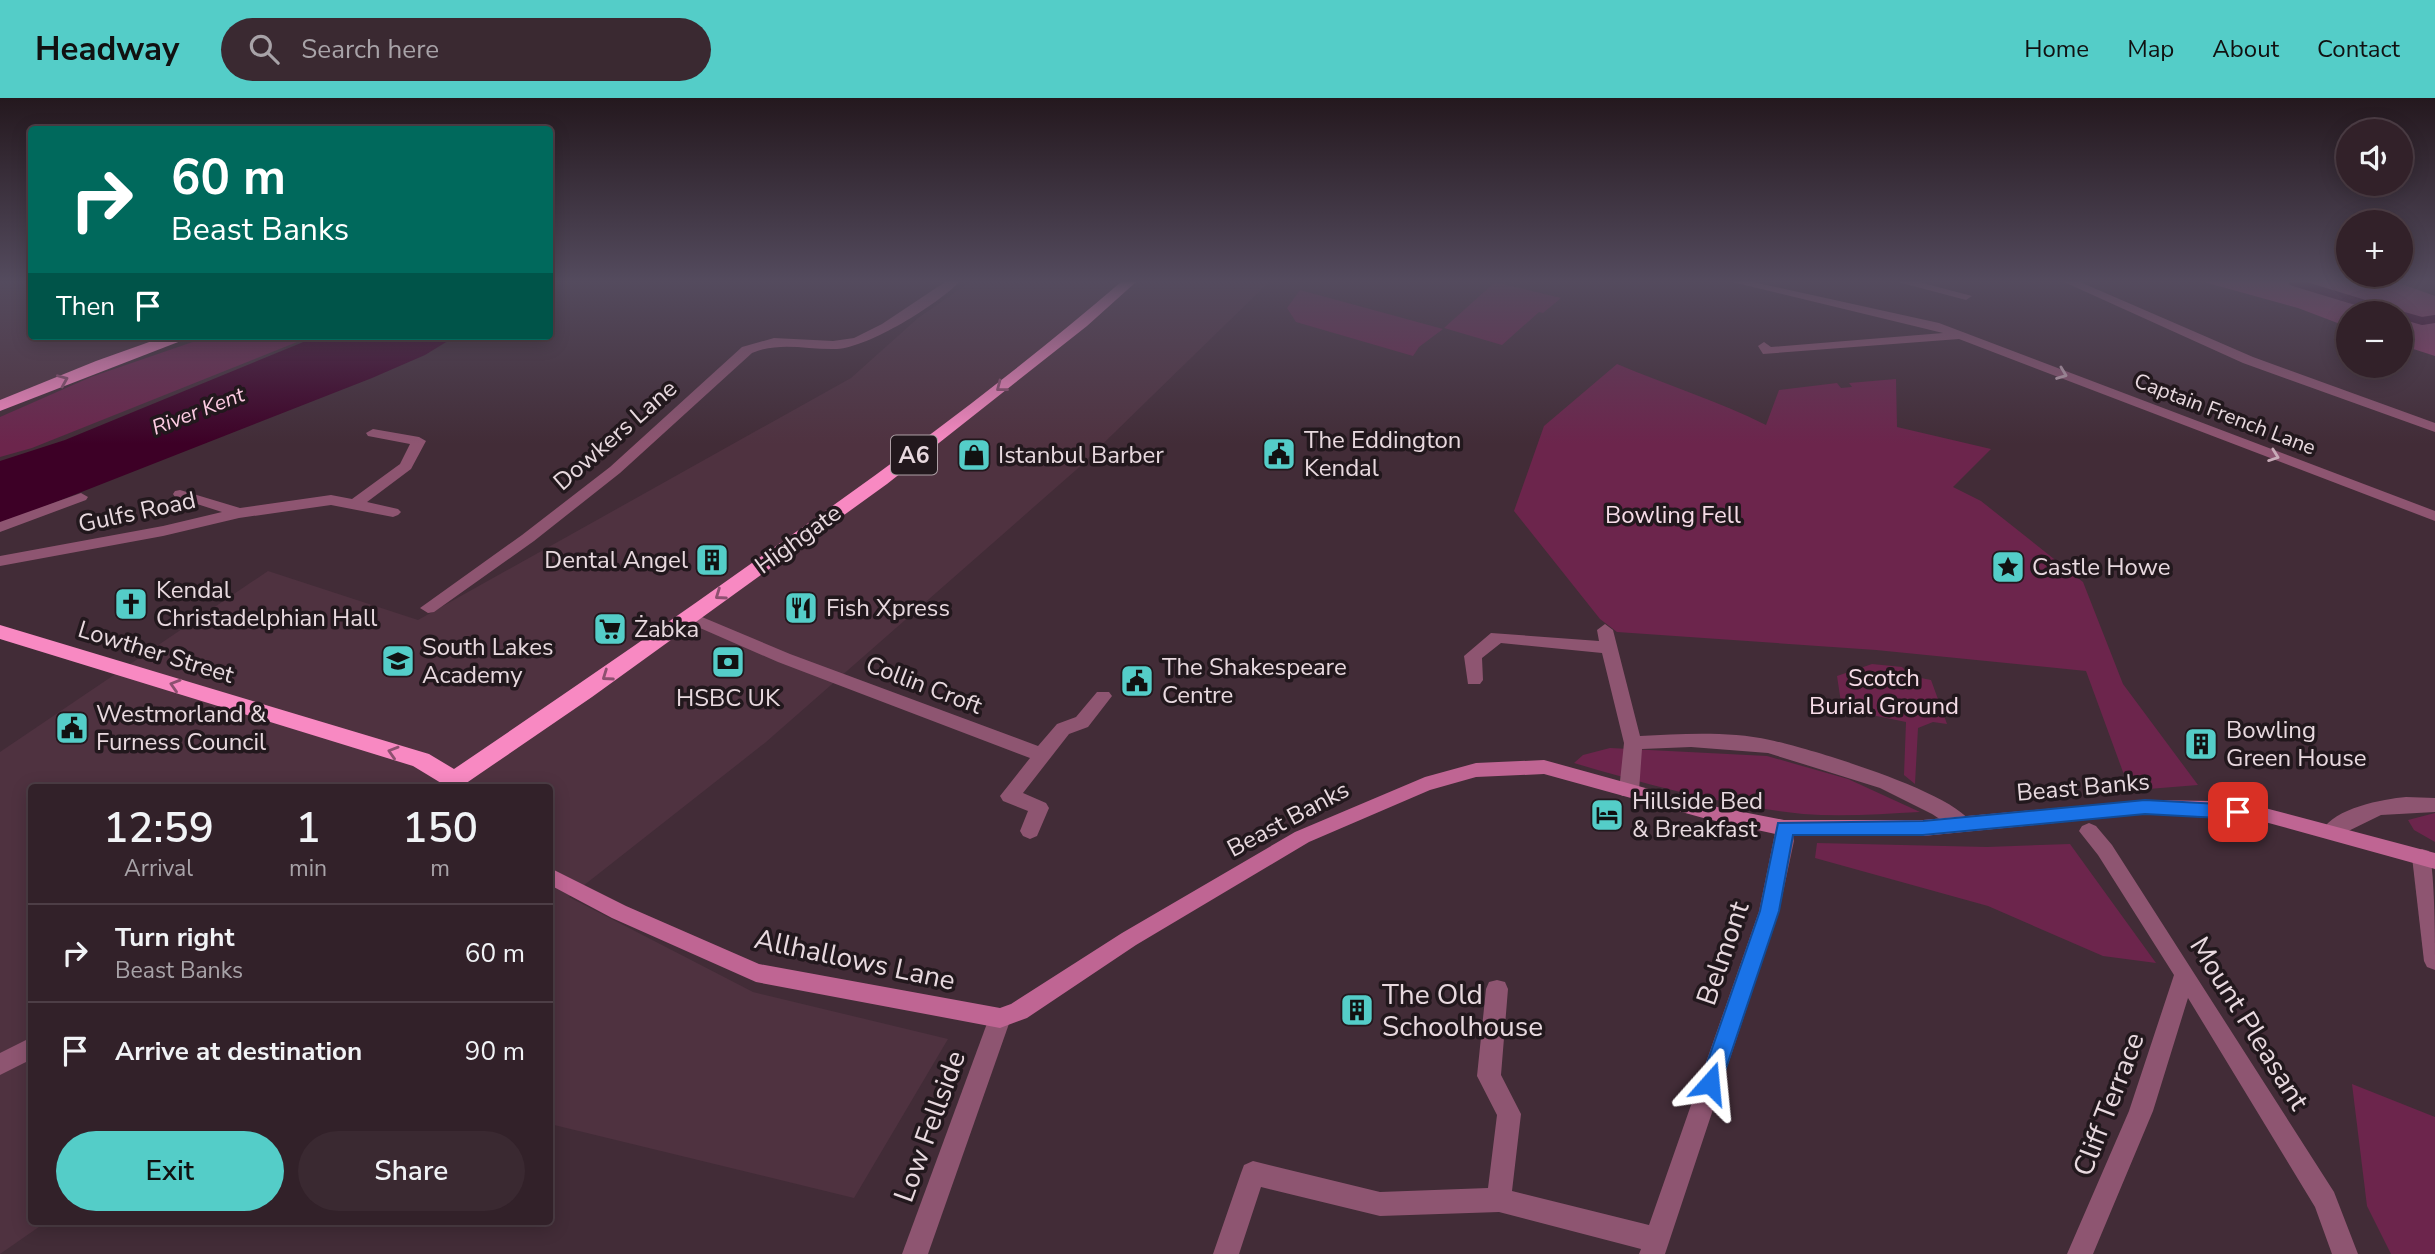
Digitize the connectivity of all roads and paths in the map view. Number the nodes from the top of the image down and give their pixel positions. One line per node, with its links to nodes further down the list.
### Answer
1 (869, 336): 18 (street, Dowkers Lane)
2 (1065, 336): 19 (highway, Highgate / A6, one-way to 19)
3 (1961, 336): 6 (street, Captain French Lane); 15 (street, Captain French Lane, one-way to 15)
4 (2193, 336): 8 (street)
5 (170, 340): 7 (highway, one-way to 5)
6 (1764, 346)
7 (0, 406)
8 (2435, 428)
9 (373, 433): 12 (street)
10 (180, 494): 14 (street)
11 (81, 497): 16 (street)
12 (355, 504): 13 (street, Gulfs Road); 14 (street, Gulfs Road)
13 (393, 512)
14 (239, 513): 17 (street, Gulfs Road)
15 (2435, 516)
16 (0, 527)
17 (0, 561)
18 (428, 608)
19 (690, 617): 24 (street, Collin Croft); 25 (highway, Highgate / A6, one-way to 25)
20 (0, 632): 25 (highway, Lowther Street / A6, one-way to 20)
21 (1474, 680): 23 (street)
22 (1103, 696): 24 (street)
23 (1633, 743): 26 (street); 28 (street)
24 (1042, 755): 30 (street)
25 (451, 784)
26 (1629, 791): 29 (street, Beast Banks); 38 (street, Beast Banks)
27 (2435, 805): 32 (street)
28 (1962, 824): 29 (street, Beast Banks); 32 (street, Beast Banks)
29 (1784, 828): 42 (street, Belmont)
30 (1030, 831)
31 (2089, 831): 36 (street, Mount Pleasant)
32 (2332, 831): 33 (street, Beast Banks)
33 (2429, 859): 35 (street)
34 (553, 878): 38 (street, Allhallows Lane)
35 (2435, 961)
36 (2185, 974): 45 (street, Cliff Terrace); 46 (street, Mount Pleasant)
37 (1497, 989): 41 (street)
38 (1000, 1018): 43 (street, Low Fellside)
39 (28, 1049): 40 (street)
40 (0, 1065)
41 (1499, 1200): 42 (street); 44 (street)
42 (1654, 1247)
43 (915, 1254)
44 (1226, 1254)
45 (2080, 1254)
46 (2345, 1254)

